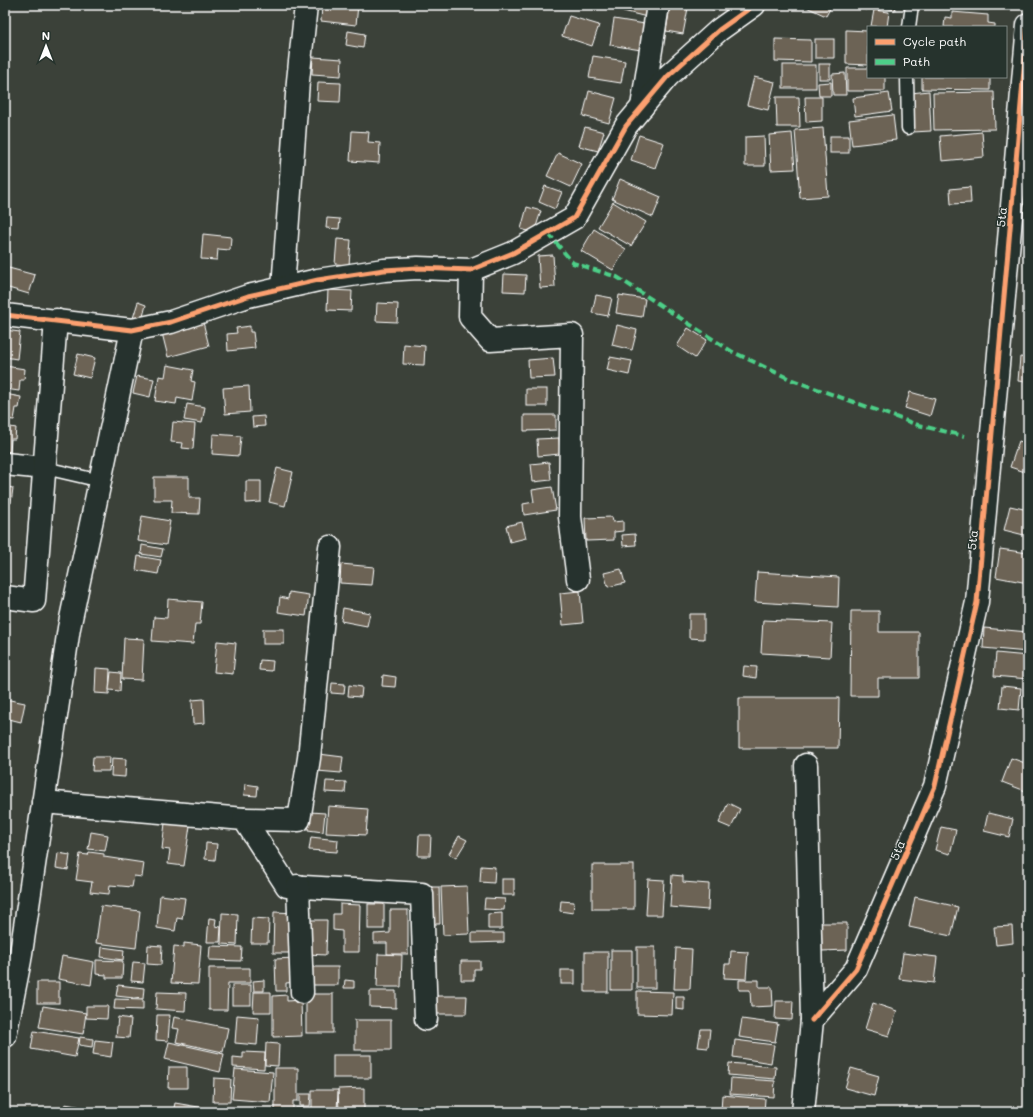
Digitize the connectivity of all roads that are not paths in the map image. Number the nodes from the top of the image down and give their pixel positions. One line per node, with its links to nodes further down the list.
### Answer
1 (306, 5): 11 (street)
2 (658, 5): 8 (street)
3 (754, 5): 8 (street)
4 (912, 5): 6 (lane)
5 (1028, 25): 27 (street, 5ta)
6 (909, 26)
7 (907, 78): 9 (lane)
8 (642, 107): 10 (street)
9 (908, 128)
10 (471, 270): 11 (street); 19 (street)
11 (283, 288): 14 (street)
12 (5, 315): 13 (street)
13 (56, 320): 14 (street); 16 (street)
14 (132, 330): 17 (street)
15 (5, 464): 16 (street)
16 (44, 468): 17 (lane); 20 (street)
17 (100, 481): 22 (street)
18 (330, 547): 23 (street)
19 (578, 579)
20 (5, 597)
21 (806, 765): 27 (street)
22 (44, 802): 23 (street); 28 (street)
23 (244, 820): 24 (street)
24 (298, 886): 25 (street); 26 (street)
25 (302, 992)
26 (426, 1018)
27 (812, 1020): 29 (street)
28 (5, 1036)
29 (803, 1112)

